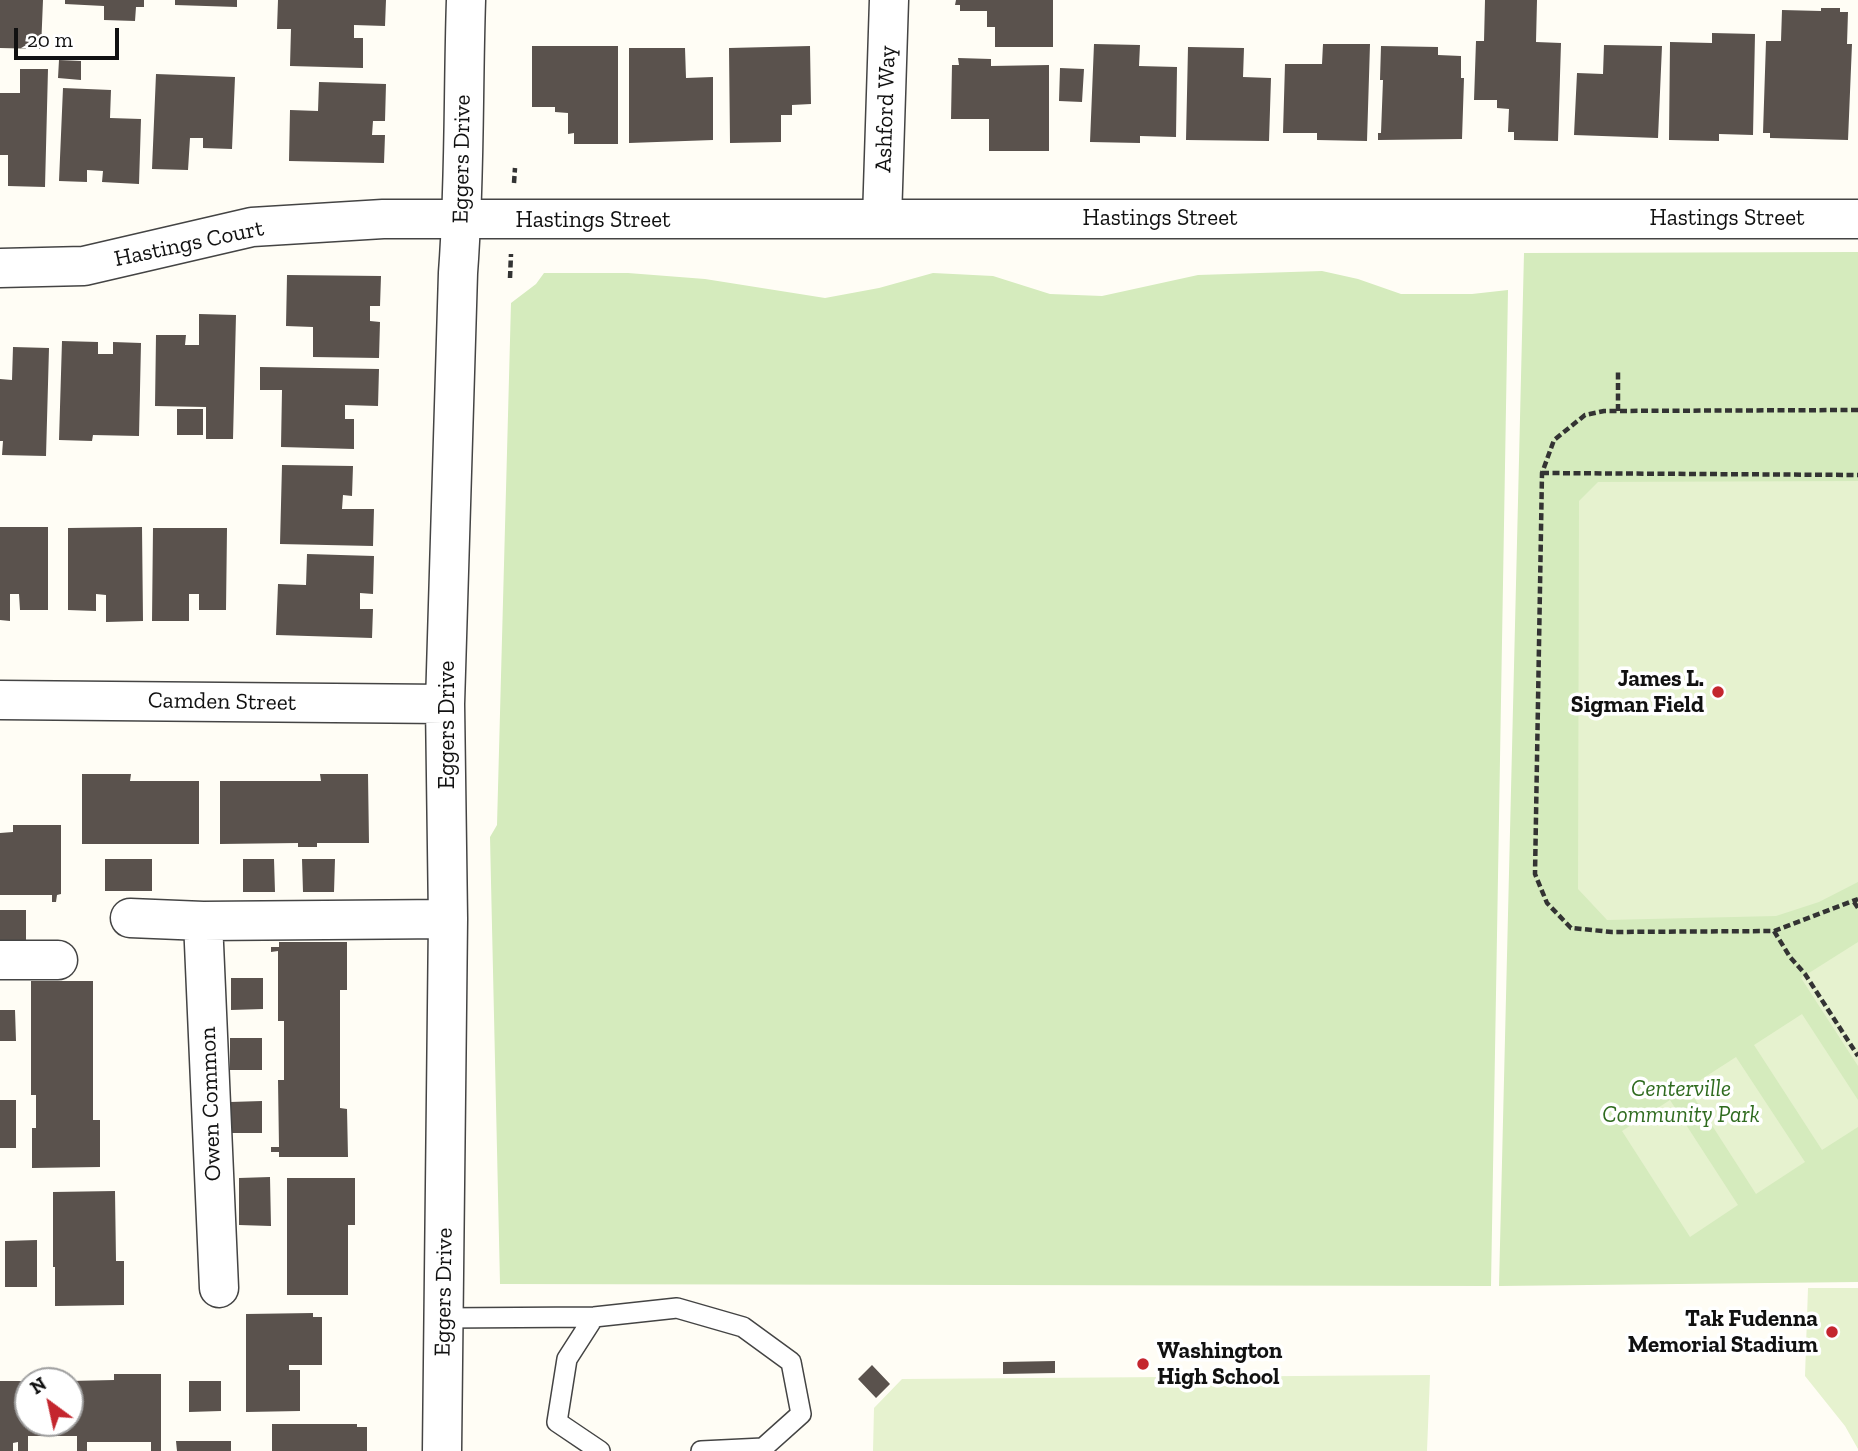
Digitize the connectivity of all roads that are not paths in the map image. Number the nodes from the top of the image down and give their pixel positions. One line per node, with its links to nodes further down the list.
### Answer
1 (466, 0): 5 (street, Eggers Drive)
2 (889, 0): 3 (street, Ashford Way)
3 (882, 219): 4 (street, Hastings Street); 5 (street, Hastings Street)
4 (1858, 219)
5 (462, 220): 6 (street, Hastings Court); 8 (street, Eggers Drive)
6 (0, 268)
7 (0, 699): 8 (street, Camden Street)
8 (445, 704): 10 (street, Eggers Drive)
9 (130, 918): 11 (street)
10 (448, 919): 11 (street); 16 (street, Eggers Drive)
11 (203, 921): 14 (street, Owen Common)
12 (0, 960): 13 (street)
13 (58, 961)
14 (219, 1288)
15 (594, 1317): 16 (lane); 18 (lane); 19 (lane)
16 (443, 1318): 17 (street, Eggers Drive)
17 (442, 1451)
18 (600, 1451)
19 (701, 1451)

